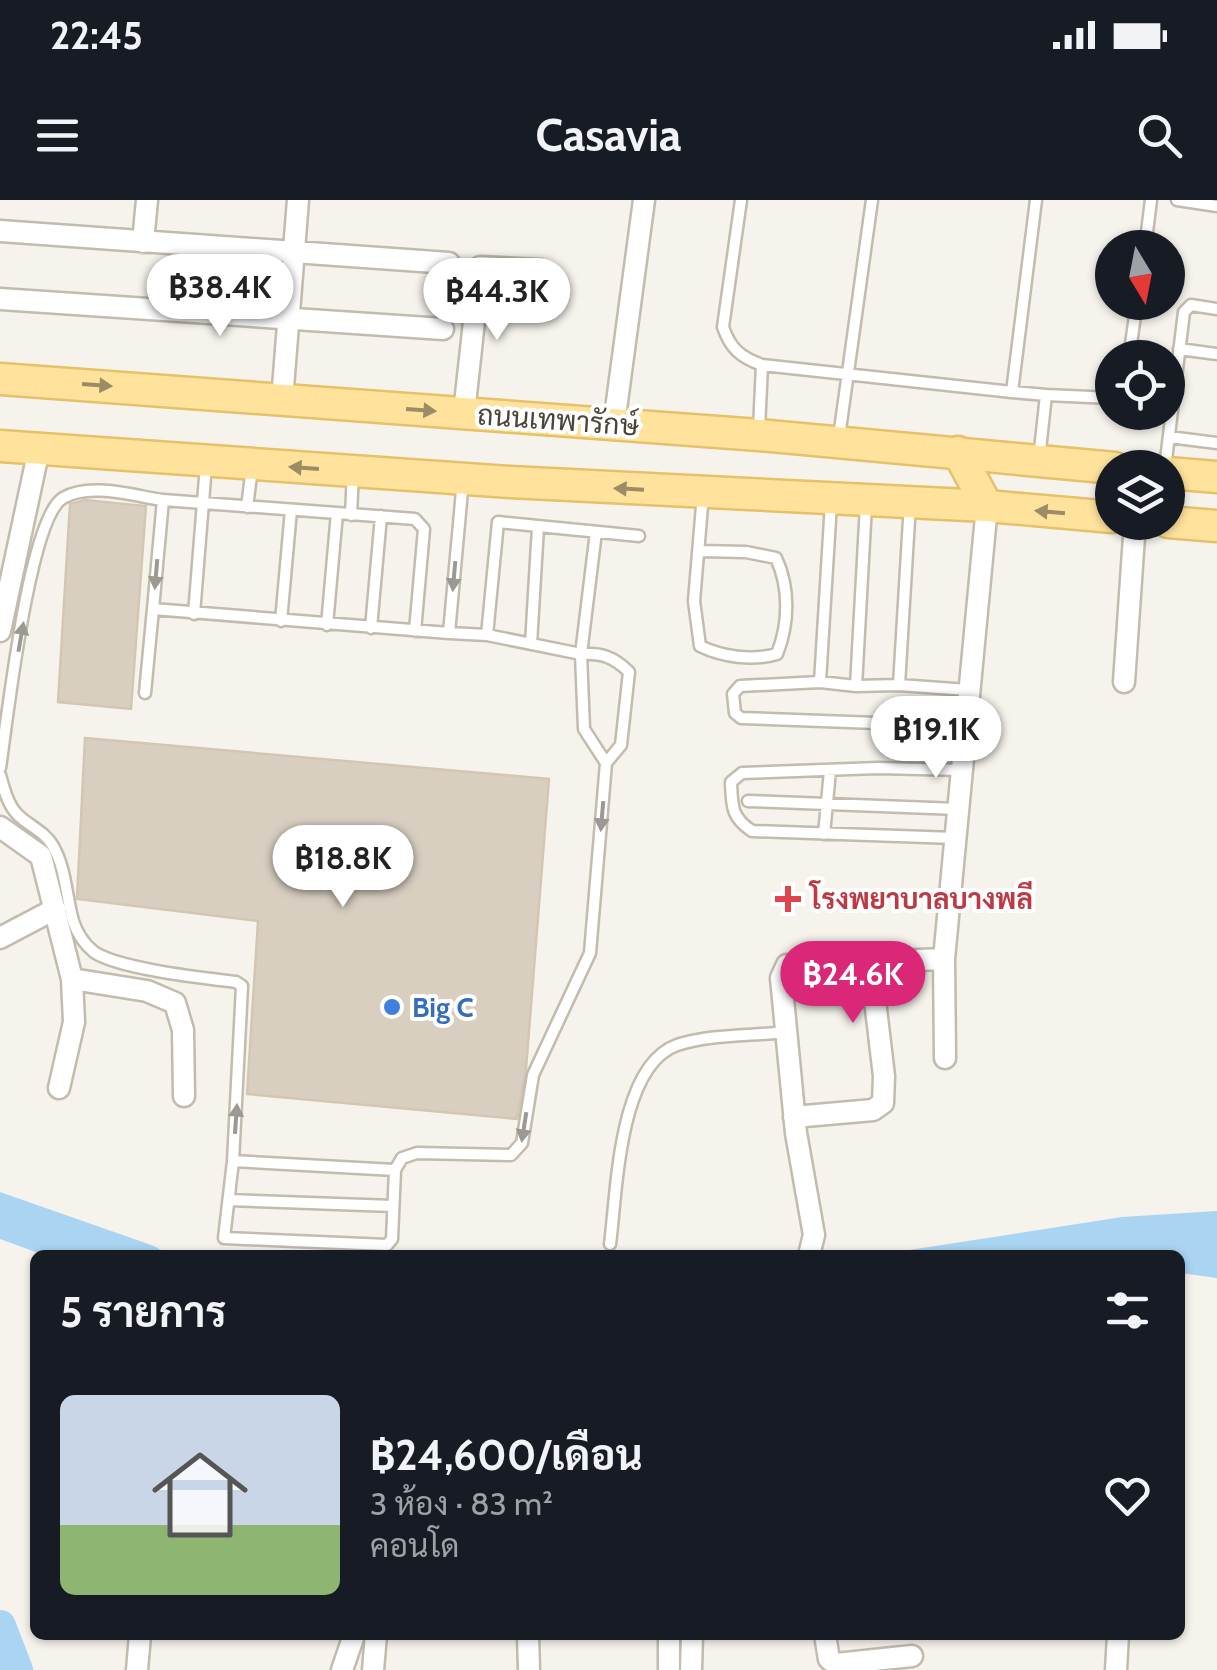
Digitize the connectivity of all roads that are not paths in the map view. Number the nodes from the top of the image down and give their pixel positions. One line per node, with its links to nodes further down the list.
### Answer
1 (147, 200): 12 (street)
2 (298, 200): 13 (street)
3 (644, 200): 31 (street)
4 (741, 200): 23 (lane)
5 (872, 200): 24 (lane)
6 (1036, 200): 26 (lane)
7 (1152, 200): 11 (lane)
8 (1177, 200): 9 (lane)
9 (1217, 206)
10 (0, 230): 12 (street)
11 (1148, 230)
12 (143, 242): 13 (street)
13 (294, 254): 14 (street); 18 (street)
14 (448, 262)
15 (540, 270): 30 (street)
16 (0, 300): 18 (street)
17 (1217, 309): 20 (lane)
18 (288, 318): 19 (street); 29 (street)
19 (443, 329)
20 (1181, 340)
21 (1185, 350): 22 (lane)
22 (1217, 354)
23 (762, 364): 24 (lane); 33 (lane)
24 (847, 373): 26 (lane); 35 (lane)
25 (0, 379): 29 (main road, ถนนเทพารักษ์, one-way to 29)
26 (1012, 392): 27 (lane)
27 (1046, 395): 28 (lane); 43 (lane)
28 (1095, 397)
29 (282, 400): 30 (main road, ถนนเทพารักษ์, one-way to 30)
30 (464, 413): 31 (main road, ถนนเทพารักษ์)
31 (614, 424): 33 (main road, ถนนเทพารักษ์)
32 (1171, 430): 34 (lane)
33 (758, 435): 35 (main road, ถนนเทพารักษ์)
34 (1170, 438): 36 (lane); 40 (lane)
35 (838, 442): 38 (main road, ถนนเทพารักษ์)
36 (1217, 443)
37 (0, 446): 39 (main road)
38 (872, 446): 41 (main road, ถนนเทพารักษ์); 53 (main road)
39 (39, 449): 42 (main road); 70 (street)
40 (1168, 450)
41 (958, 452): 43 (main road, ถนนเทพารักษ์); 56 (main road)
42 (207, 459): 44 (main road); 55 (lane)
43 (1039, 460): 45 (main road, ถนนเทพารักษ์)
44 (253, 464): 46 (main road, one-way to 44); 57 (lane)
45 (1095, 466)
46 (353, 471): 49 (main road); 60 (lane)
47 (1185, 472): 48 (main road)
48 (1217, 476)
49 (464, 479): 50 (main road, one-way to 49); 78 (lane, one-way to 78)
50 (703, 493): 51 (main road); 69 (lane)
51 (831, 498): 53 (main road); 82 (lane)
52 (162, 500): 55 (lane); 71 (lane, one-way to 71); 91 (lane, one-way to 52)
53 (867, 500): 54 (main road); 85 (lane)
54 (910, 502): 56 (main road); 84 (lane)
55 (203, 503): 57 (lane); 72 (lane)
56 (986, 506): 62 (main road, one-way to 56); 86 (street)
57 (247, 507): 58 (lane)
58 (291, 510): 59 (lane); 73 (lane)
59 (336, 514): 60 (lane); 74 (lane)
60 (351, 514): 61 (lane)
61 (381, 516): 75 (lane); 77 (lane)
62 (1095, 516)
63 (1185, 523): 64 (main road)
64 (1217, 526)
65 (538, 527): 66 (lane); 79 (lane); 80 (lane)
66 (596, 532): 67 (lane); 81 (lane)
67 (639, 536)
68 (1134, 540): 83 (street)
69 (700, 551): 69 (lane)
70 (8, 555): 76 (street)
71 (153, 609): 72 (lane); 87 (lane)
72 (194, 614): 73 (lane)
73 (282, 621): 74 (lane)
74 (327, 625): 75 (lane)
75 (372, 628): 77 (lane)
76 (0, 630)
77 (415, 631): 78 (lane)
78 (449, 632): 79 (lane)
79 (487, 635): 80 (lane)
80 (530, 644): 81 (lane)
81 (581, 654): 89 (lane); 89 (lane)
82 (820, 682): 85 (lane); 88 (lane)
83 (1124, 682)
84 (899, 685): 85 (lane); 86 (lane)
85 (856, 686)
86 (968, 690): 90 (street)
87 (145, 693)
88 (957, 726)
89 (606, 763): 110 (lane, one-way to 110)
90 (962, 770): 92 (lane); 95 (street)
91 (0, 771): 109 (lane, one-way to 91)
92 (830, 771): 94 (lane); 97 (lane)
93 (748, 801): 94 (lane)
94 (828, 805): 95 (lane); 97 (lane)
95 (958, 809): 98 (street)
96 (0, 827): 99 (street)
97 (824, 834): 98 (lane)
98 (955, 838): 101 (street)
99 (55, 908): 100 (street); 103 (street)
100 (0, 938)
101 (944, 958): 102 (street); 105 (street)
102 (870, 959): 104 (street); 108 (street)
103 (72, 979): 106 (street); 107 (street)
104 (786, 1032): 108 (street); 113 (lane)
105 (945, 1058)
106 (59, 1088)
107 (184, 1096)
108 (794, 1118): 114 (street)
109 (233, 1160): 110 (lane); 111 (lane)
110 (396, 1170): 112 (lane)
111 (229, 1200): 112 (lane); 112 (lane)
112 (393, 1206)
113 (610, 1244)
114 (811, 1250)
115 (140, 1640): 124 (street)
116 (352, 1640): 125 (street)
117 (376, 1640): 126 (street)
118 (528, 1640): 127 (street)
119 (668, 1640): 128 (street)
120 (692, 1640): 129 (street)
121 (826, 1640): 123 (street)
122 (1118, 1640): 130 (street)
123 (911, 1654)
124 (137, 1670)
125 (342, 1670)
126 (373, 1670)
127 (529, 1670)
128 (669, 1670)
129 (692, 1670)
130 (1116, 1670)

